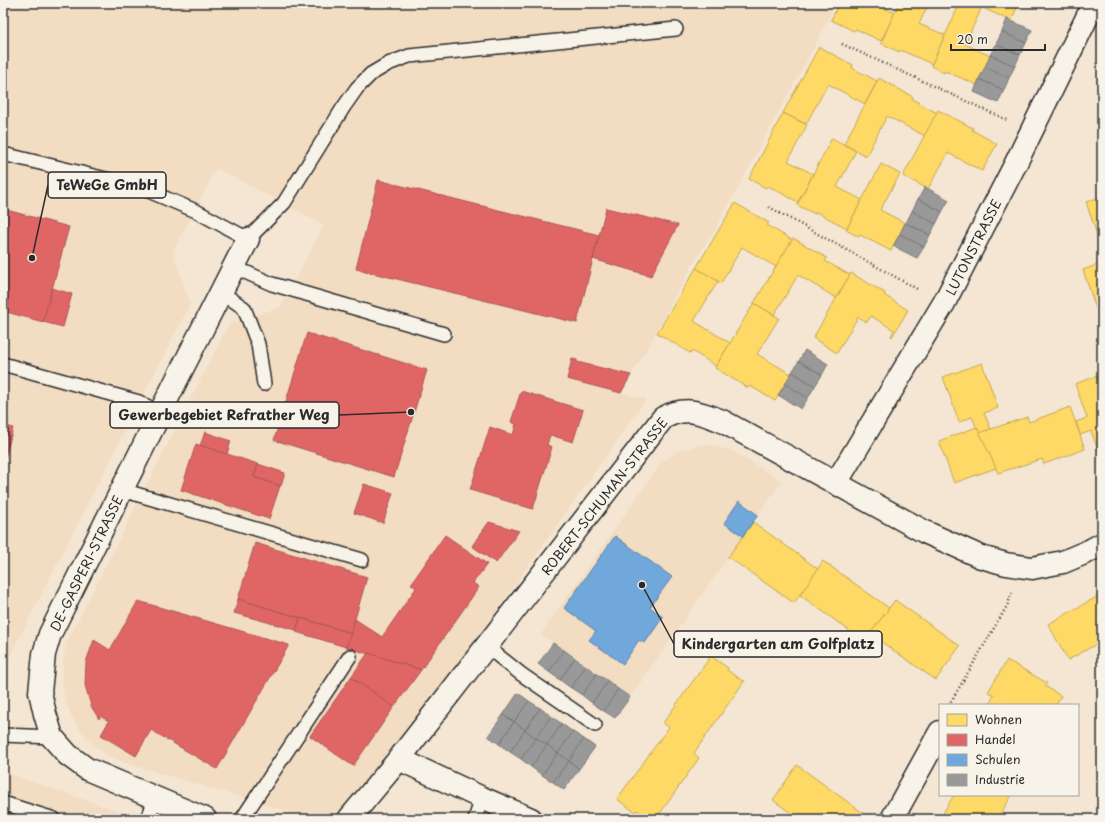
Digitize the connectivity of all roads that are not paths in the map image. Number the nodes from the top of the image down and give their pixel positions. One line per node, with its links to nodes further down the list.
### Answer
1 (1094, 3): 11 (street, LUTONSTRASSE)
2 (676, 30): 4 (lane)
3 (3, 154): 4 (lane)
4 (248, 240): 5 (street, DE-GASPERI-STRASSE)
5 (234, 267): 6 (street, DE-GASPERI-STRASSE); 7 (lane)
6 (222, 292): 9 (lane); 10 (street, DE-GASPERI-STRASSE)
7 (444, 334)
8 (3, 364): 10 (lane)
9 (264, 384)
10 (160, 413): 12 (street, DE-GASPERI-STRASSE)
11 (836, 483): 13 (street, ROBERT-SCHUMAN-STRASSE); 15 (street, ROBERT-SCHUMAN-STRASSE)
12 (122, 490): 14 (lane); 20 (street, DE-GASPERI-STRASSE)
13 (1102, 544)
14 (362, 560)
15 (486, 646): 17 (lane); 21 (street, ROBERT-SCHUMAN-STRASSE)
16 (350, 656): 28 (lane)
17 (595, 724)
18 (939, 734): 32 (street)
19 (3, 735): 20 (lane)
20 (52, 737): 22 (street, DE-GASPERI-STRASSE)
21 (399, 759): 23 (street); 29 (street, ROBERT-SCHUMAN-STRASSE)
22 (155, 798): 26 (lane); 27 (street, DE-GASPERI-STRASSE)
23 (482, 798): 30 (lane); 31 (street)
24 (3, 803): 25 (lane)
25 (54, 819)
26 (148, 819)
27 (205, 819)
28 (242, 819)
29 (349, 819)
30 (475, 819)
31 (531, 819)
32 (892, 819)

